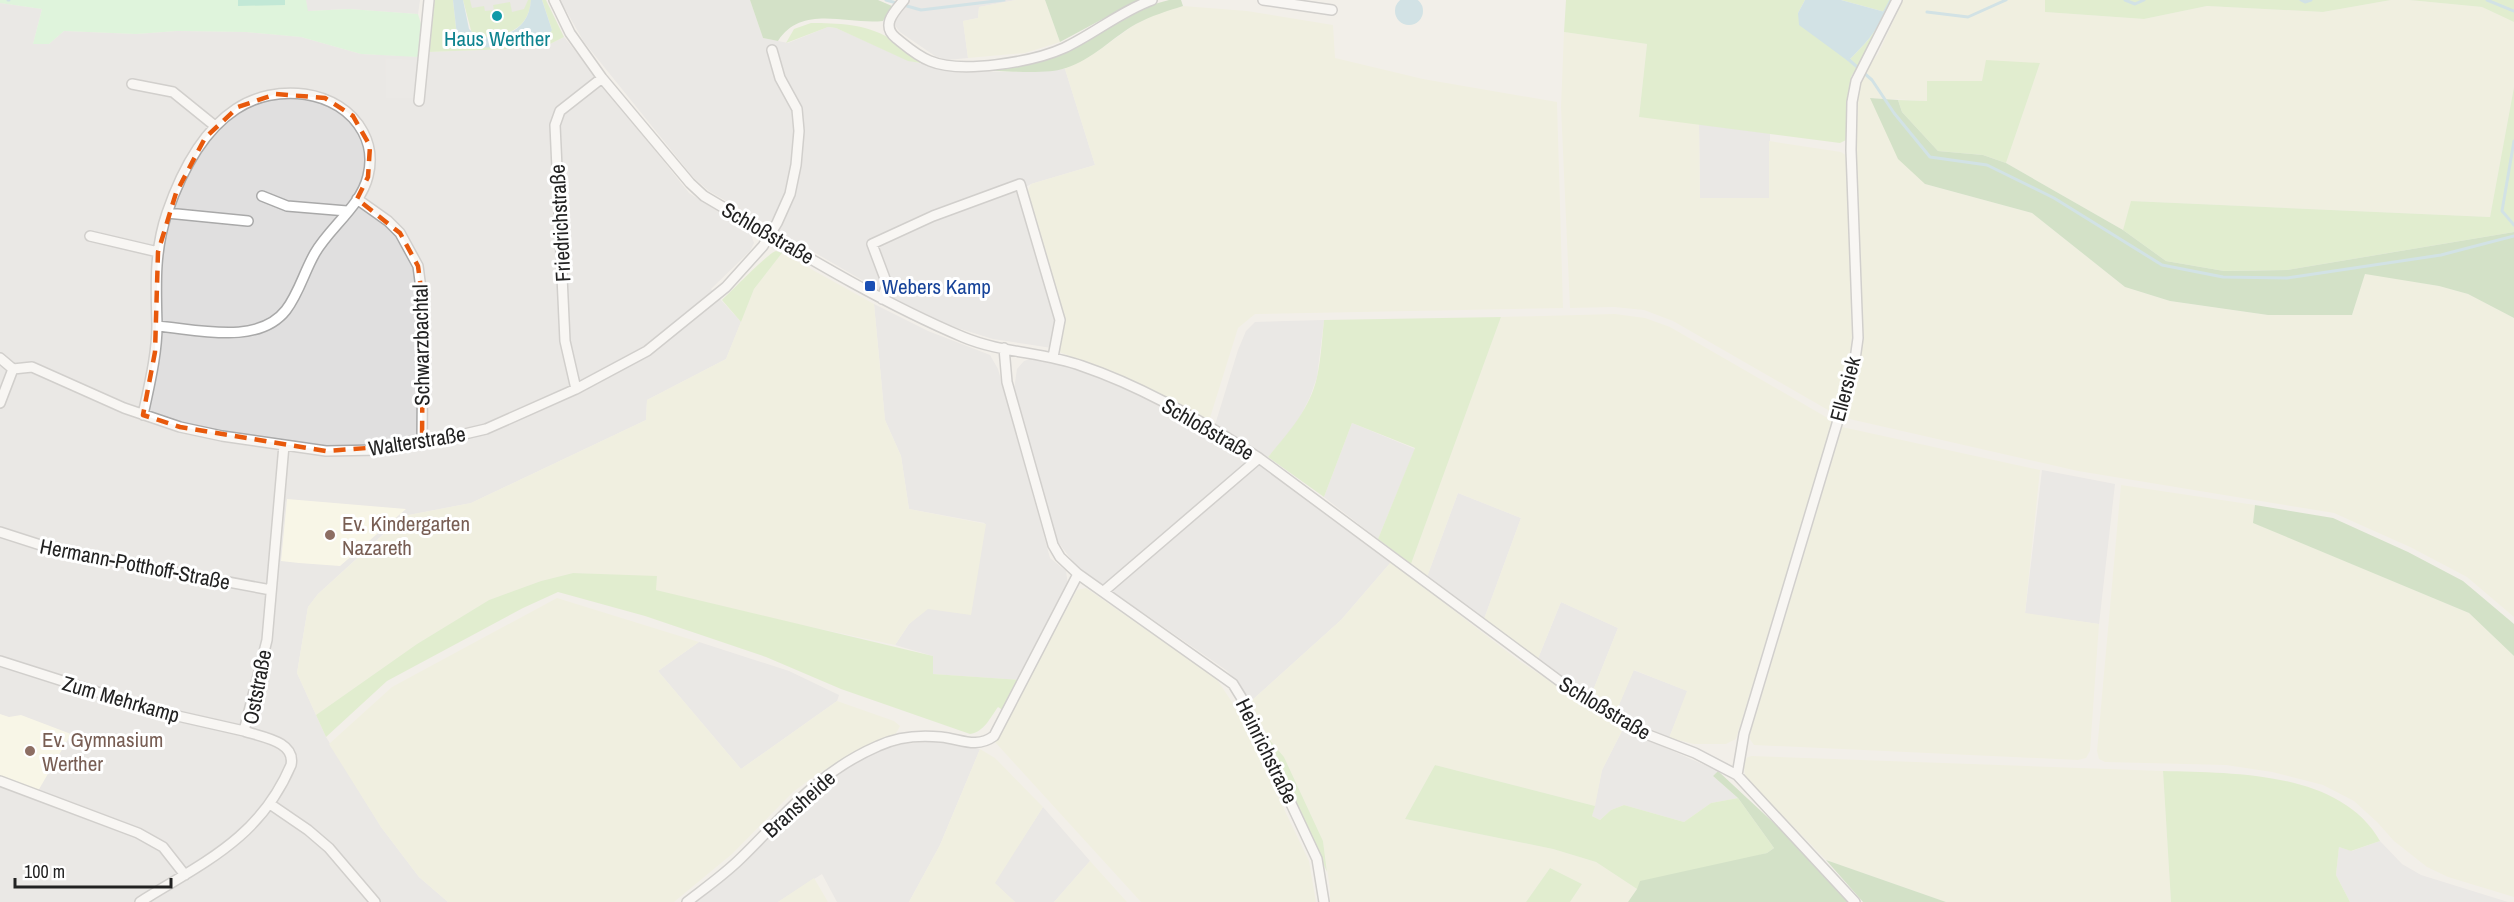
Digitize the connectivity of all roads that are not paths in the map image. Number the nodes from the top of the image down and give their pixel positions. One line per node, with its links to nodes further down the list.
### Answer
1 (429, 0): 11 (street)
2 (554, 0): 9 (street, Schloßstraße)
3 (904, 0): 4 (street)
4 (1152, 0)
5 (1263, 0): 7 (street)
6 (1897, 0): 39 (street, Ellersiek)
7 (1332, 10)
8 (772, 50): 18 (street, Walterstraße)
9 (602, 78): 18 (street, Schloßstraße); 27 (street, Friedrichstraße)
10 (132, 84): 12 (street)
11 (419, 101)
12 (215, 126): 14 (street); 16 (street)
13 (262, 196): 15 (street)
14 (357, 199): 15 (street); 30 (street, Schwarzbachtal)
15 (347, 211): 22 (street)
16 (167, 213): 17 (street); 20 (street)
17 (248, 221)
18 (770, 235): 21 (street, Schloßstraße); 27 (street, Walterstraße)
19 (90, 236): 20 (street)
20 (158, 252): 22 (street)
21 (882, 299): 23 (street, Schloßstraße); 24 (street)
22 (157, 326): 29 (street)
23 (1004, 348): 24 (street, Schloßstraße); 34 (street, Heinrichstraße)
24 (1053, 357): 32 (street, Schloßstraße)
25 (0, 358): 26 (street)
26 (13, 369): 28 (street); 29 (street, Walterstraße)
27 (576, 389): 30 (street, Walterstraße)
28 (0, 403)
29 (143, 415): 31 (street, Walterstraße)
30 (422, 444): 31 (street, Walterstraße)
31 (284, 445): 35 (street, Oststraße)
32 (1259, 458): 36 (street); 39 (street, Schloßstraße)
33 (0, 532): 35 (street, Hermann-Potthoff-Straße)
34 (1077, 574): 36 (street, Heinrichstraße); 45 (street, Bransheide)
35 (271, 590): 38 (street, Oststraße)
36 (1104, 591): 46 (street, Heinrichstraße)
37 (0, 661): 38 (street, Zum Mehrkamp)
38 (244, 731): 41 (street, Oststraße)
39 (1737, 775): 47 (street, Schloßstraße)
40 (0, 781): 42 (street)
41 (270, 804): 42 (street, Oststraße); 44 (street)
42 (185, 875): 43 (street, Oststraße)
43 (140, 902)
44 (375, 902)
45 (687, 902)
46 (1324, 902)
47 (1855, 902)

